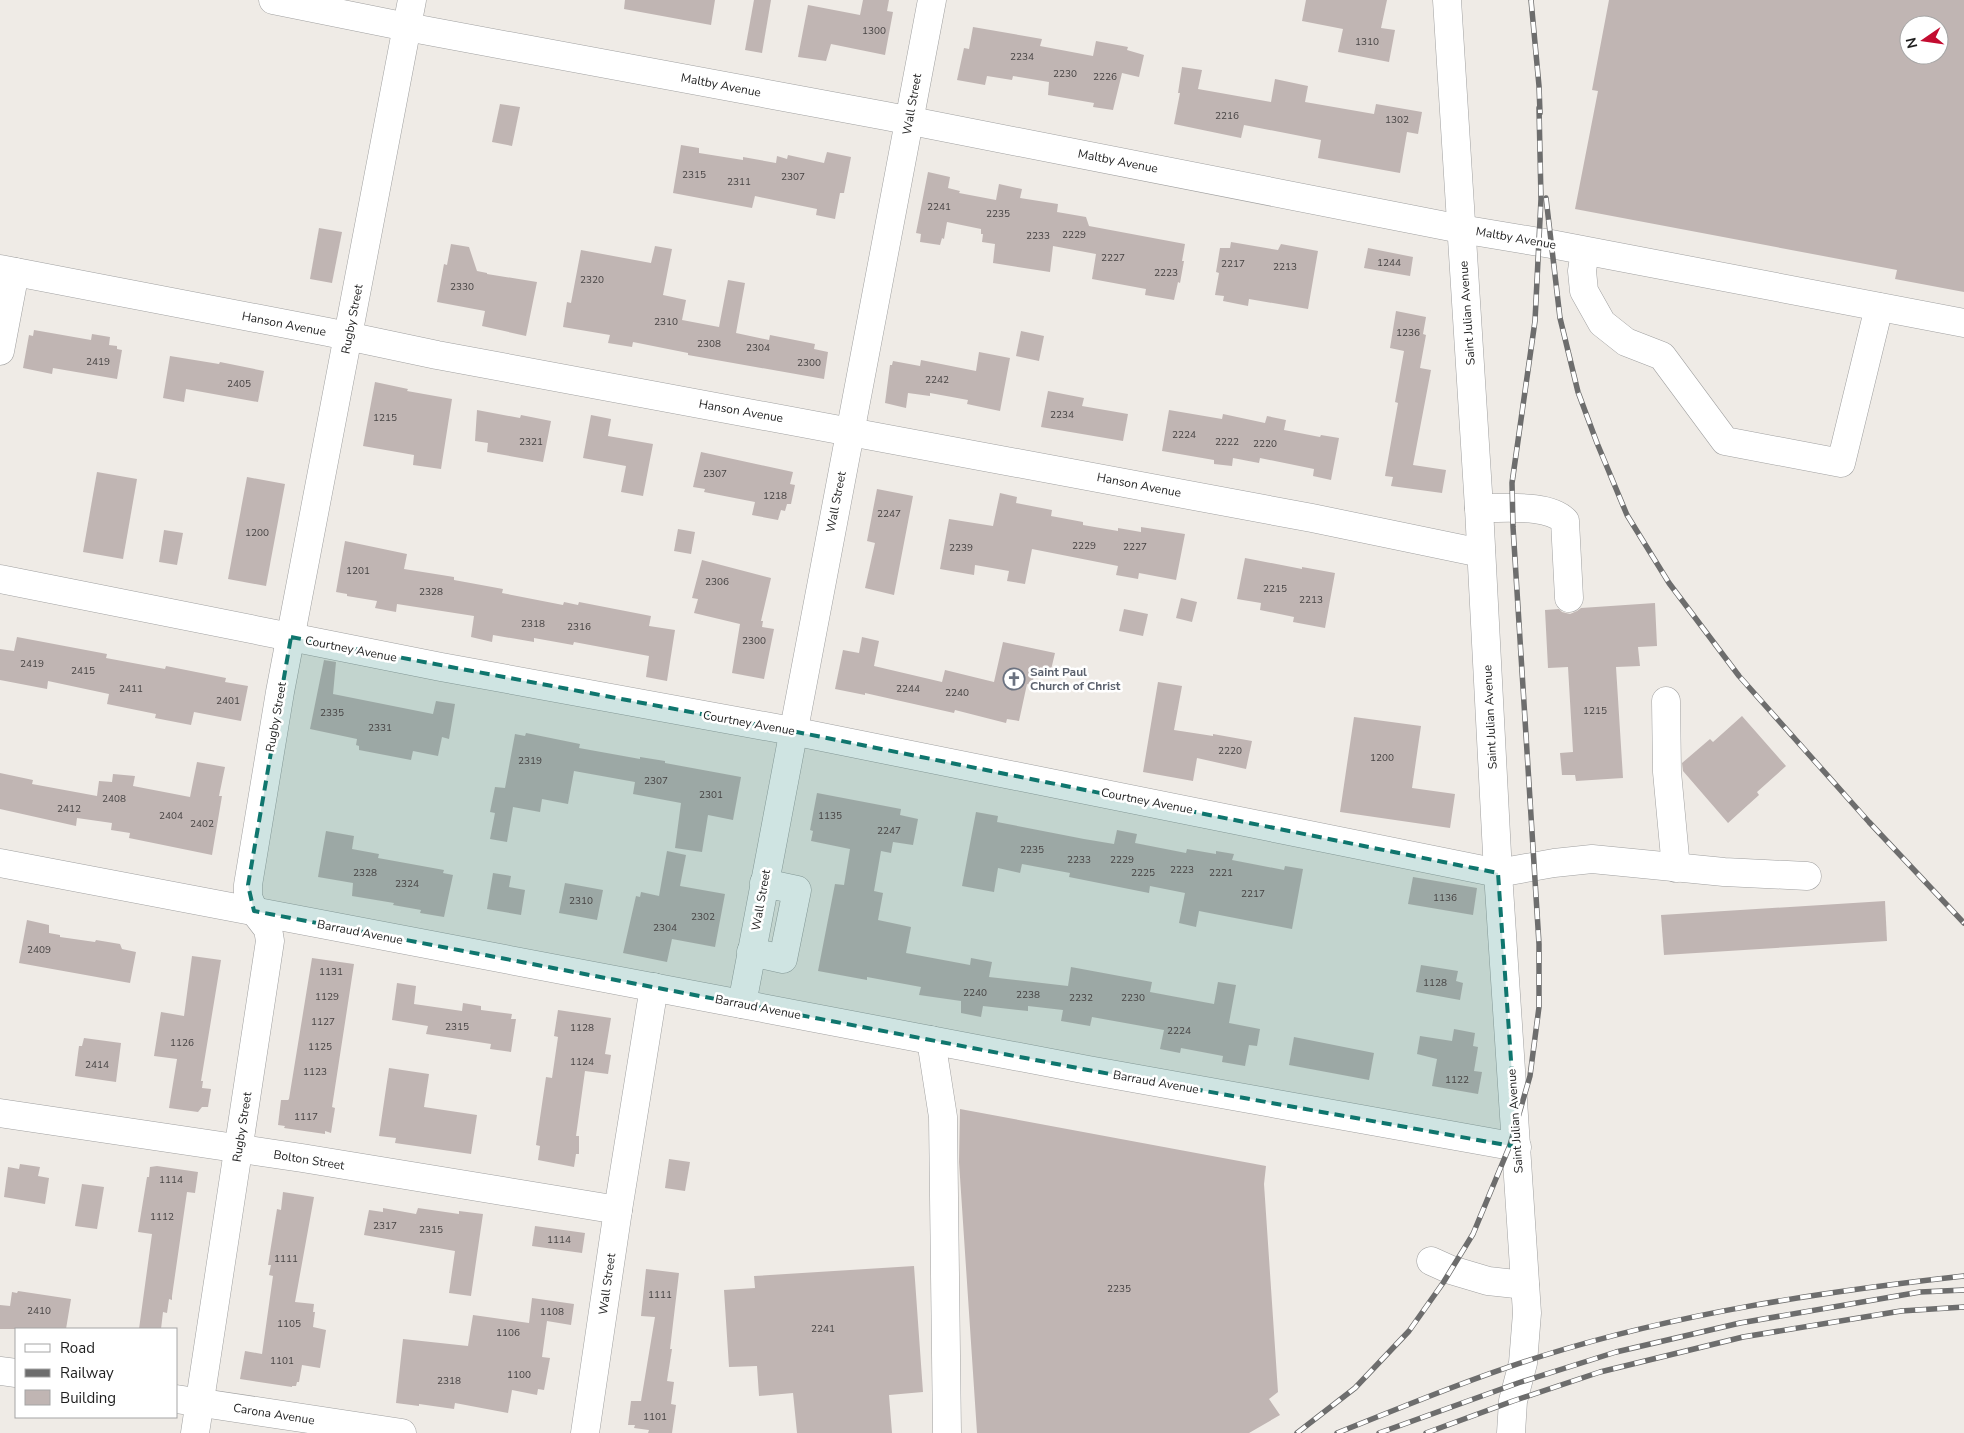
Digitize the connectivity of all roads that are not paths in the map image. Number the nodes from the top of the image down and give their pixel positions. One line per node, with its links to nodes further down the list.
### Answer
1 (273, 0): 5 (street, Maltby Avenue)
2 (412, 0): 5 (street, Rugby Street)
3 (932, 0): 6 (street, Wall Street)
4 (1447, 0): 7 (street, Saint Julian Avenue)
5 (407, 27): 6 (street, Maltby Avenue); 12 (street, Rugby Street)
6 (910, 120): 7 (street, Maltby Avenue); 14 (street, Wall Street)
7 (1461, 229): 8 (street, Maltby Avenue); 15 (street, Saint Julian Avenue)
8 (1585, 251): 10 (street, Maltby Avenue); 10 (street)
9 (7, 271): 12 (street, Hanson Avenue); 13 (street)
10 (1880, 307): 11 (street, Maltby Avenue)
11 (1964, 323)
12 (349, 336): 14 (street, Hanson Avenue); 19 (street, Rugby Street)
13 (0, 351)
14 (850, 431): 16 (street, Hanson Avenue); 21 (street, Wall Street)
15 (1478, 508): 16 (street, Saint Julian Avenue); 18 (street)
16 (1481, 553): 24 (street, Saint Julian Avenue)
17 (0, 579): 19 (street, Courtney Avenue)
18 (1569, 598)
19 (291, 637): 21 (street, Courtney Avenue); 26 (street, Rugby Street)
20 (1666, 701): 23 (street)
21 (792, 731): 24 (street, Courtney Avenue); 28 (street, Wall Street)
22 (0, 864): 26 (street, Barraud Avenue)
23 (1676, 868): 24 (street); 25 (street)
24 (1498, 872): 31 (street, Saint Julian Avenue)
25 (1806, 876)
26 (254, 911): 27 (street, Barraud Avenue); 32 (street, Rugby Street)
27 (654, 987): 28 (street, Barraud Avenue); 33 (street, Wall Street)
28 (742, 1004): 29 (street, Barraud Avenue)
29 (931, 1040): 31 (street, Barraud Avenue); 42 (street)
30 (0, 1113): 32 (street, Bolton Street)
31 (1517, 1147): 35 (street, Saint Julian Avenue)
32 (239, 1149): 33 (street, Bolton Street); 38 (street, Rugby Street)
33 (618, 1210): 41 (street, Wall Street)
34 (1431, 1260): 35 (street)
35 (1525, 1285): 43 (street, Saint Julian Avenue)
36 (0, 1371): 37 (street)
37 (15, 1373)
38 (188, 1401): 39 (street, Rugby Street); 40 (street, Carona Avenue)
39 (195, 1433)
40 (402, 1433)
41 (585, 1433)
42 (947, 1433)
43 (1511, 1433)

